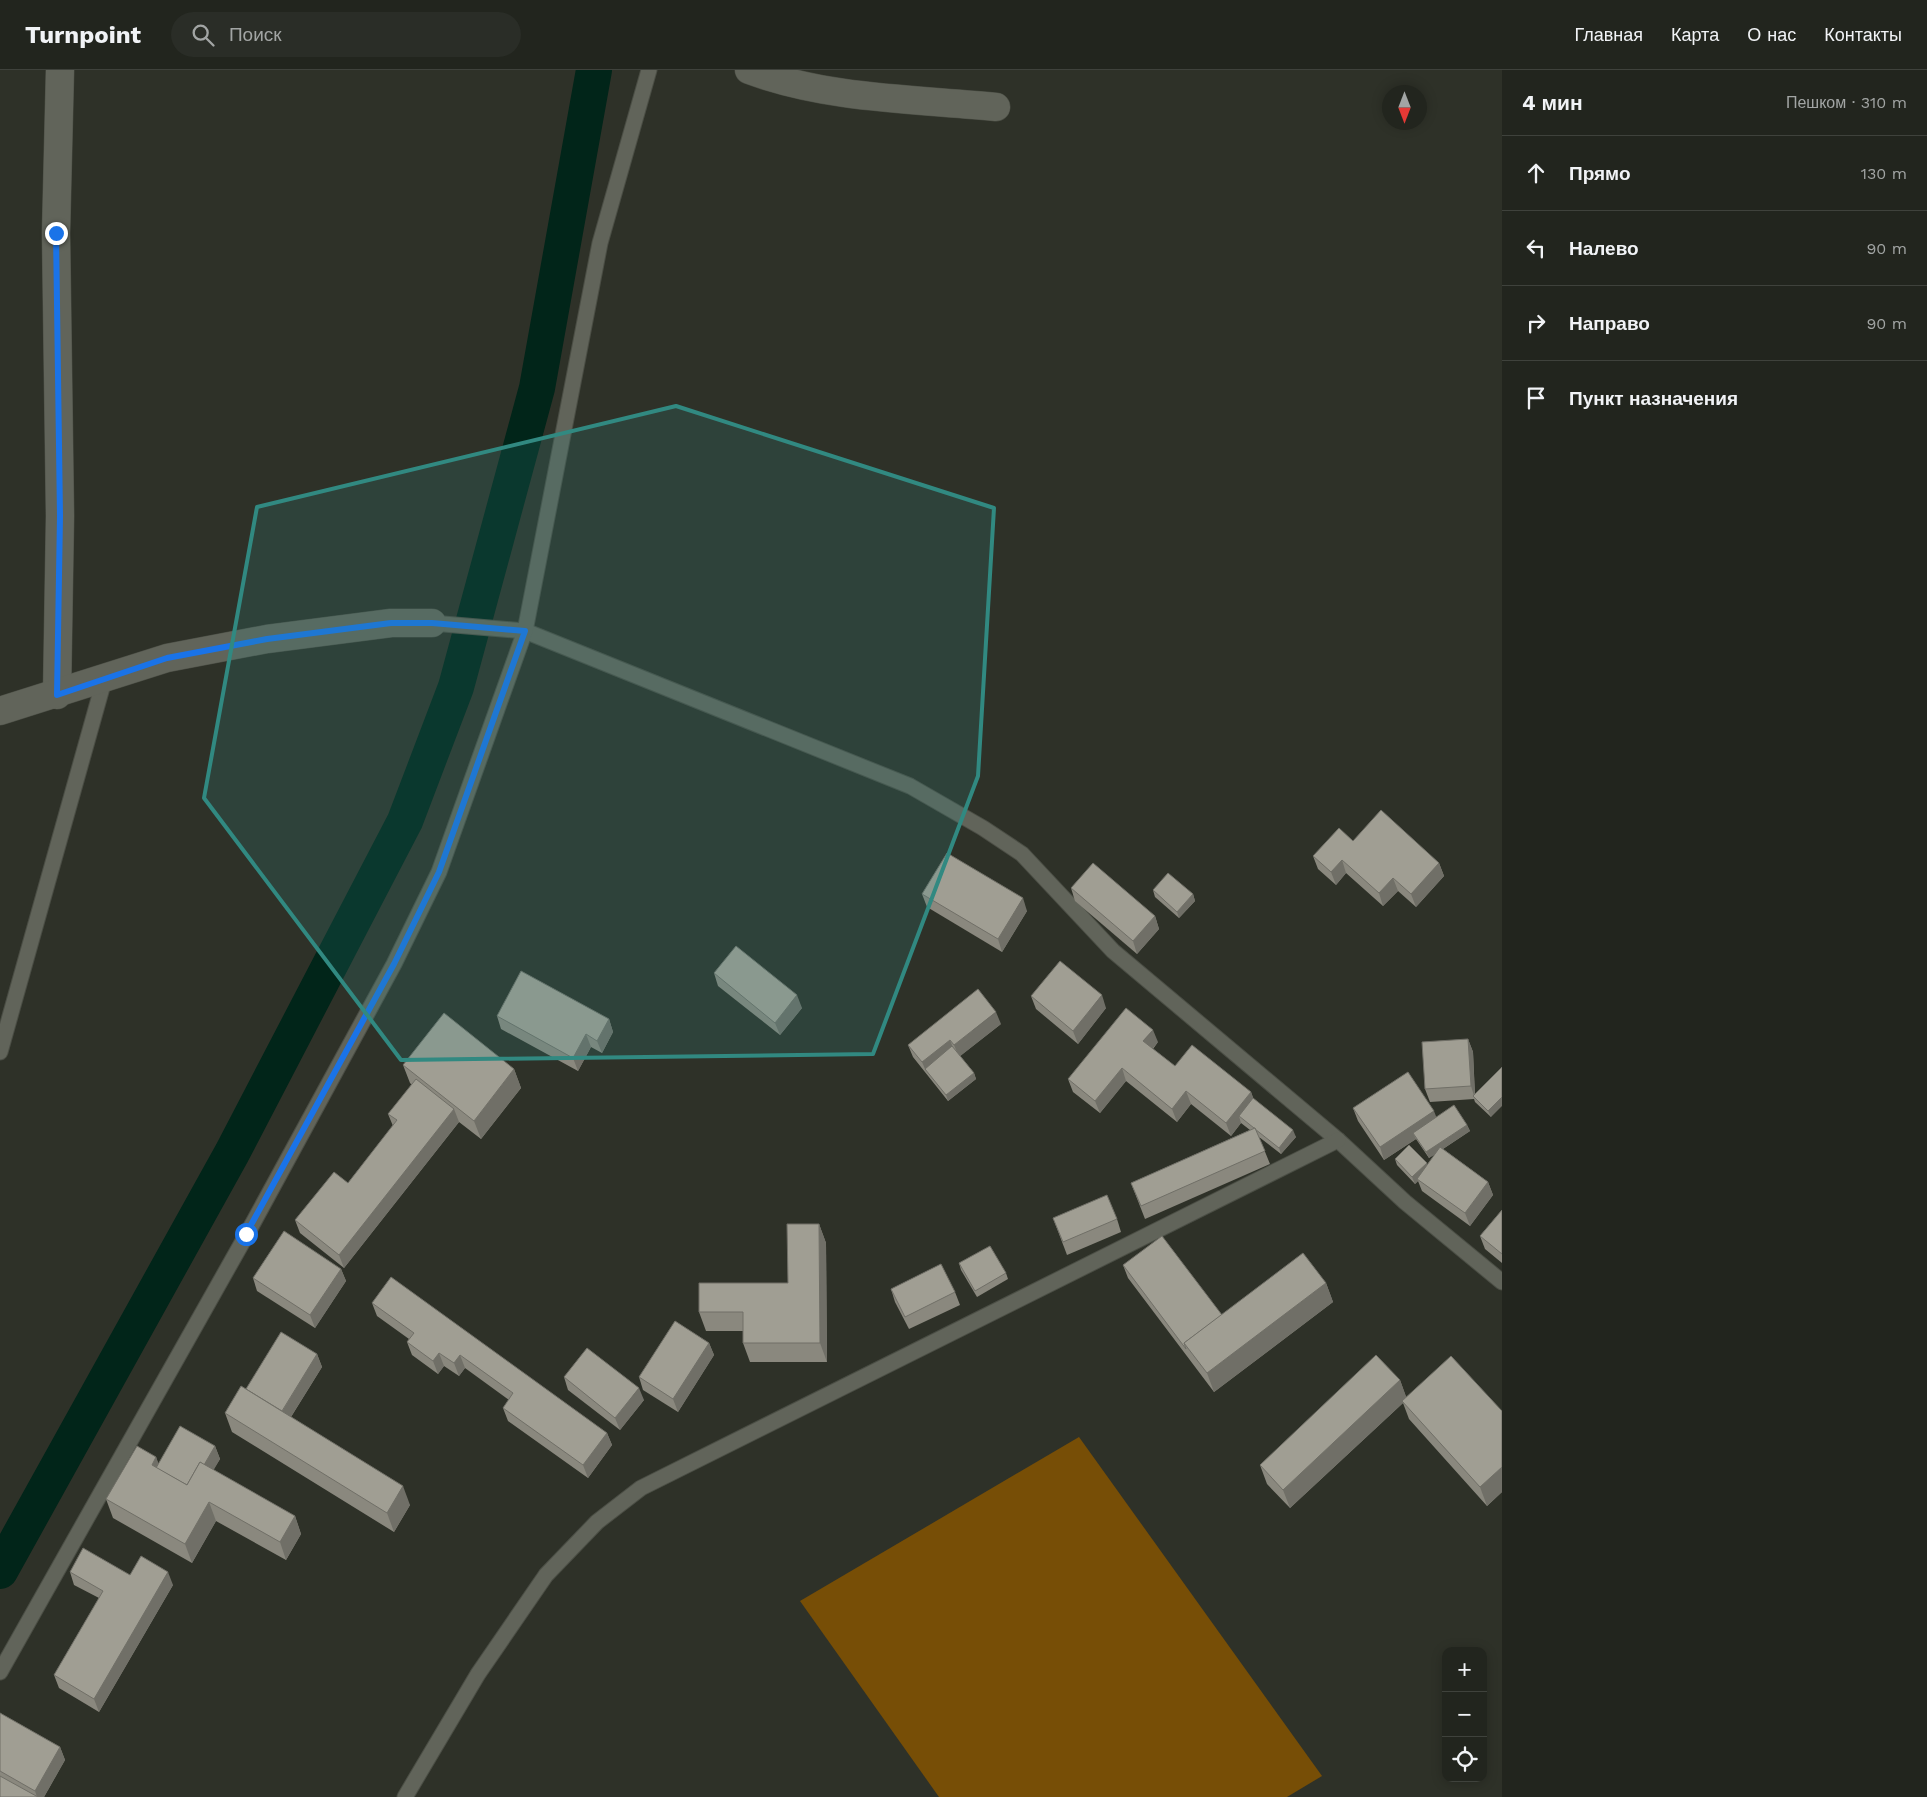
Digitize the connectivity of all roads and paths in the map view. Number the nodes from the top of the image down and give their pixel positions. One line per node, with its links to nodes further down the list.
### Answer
1 (60, 70): 8 (street)
2 (649, 70): 6 (lane)
3 (749, 70): 4 (street)
4 (996, 107)
5 (432, 623): 6 (lane); 7 (street)
6 (525, 631): 11 (lane); 13 (lane)
7 (105, 677): 8 (street); 10 (lane)
8 (57, 695): 9 (street)
9 (0, 711)
10 (0, 1052)
11 (1338, 1140): 12 (lane); 14 (lane)
12 (1502, 1282)
13 (0, 1672)
14 (405, 1797)

